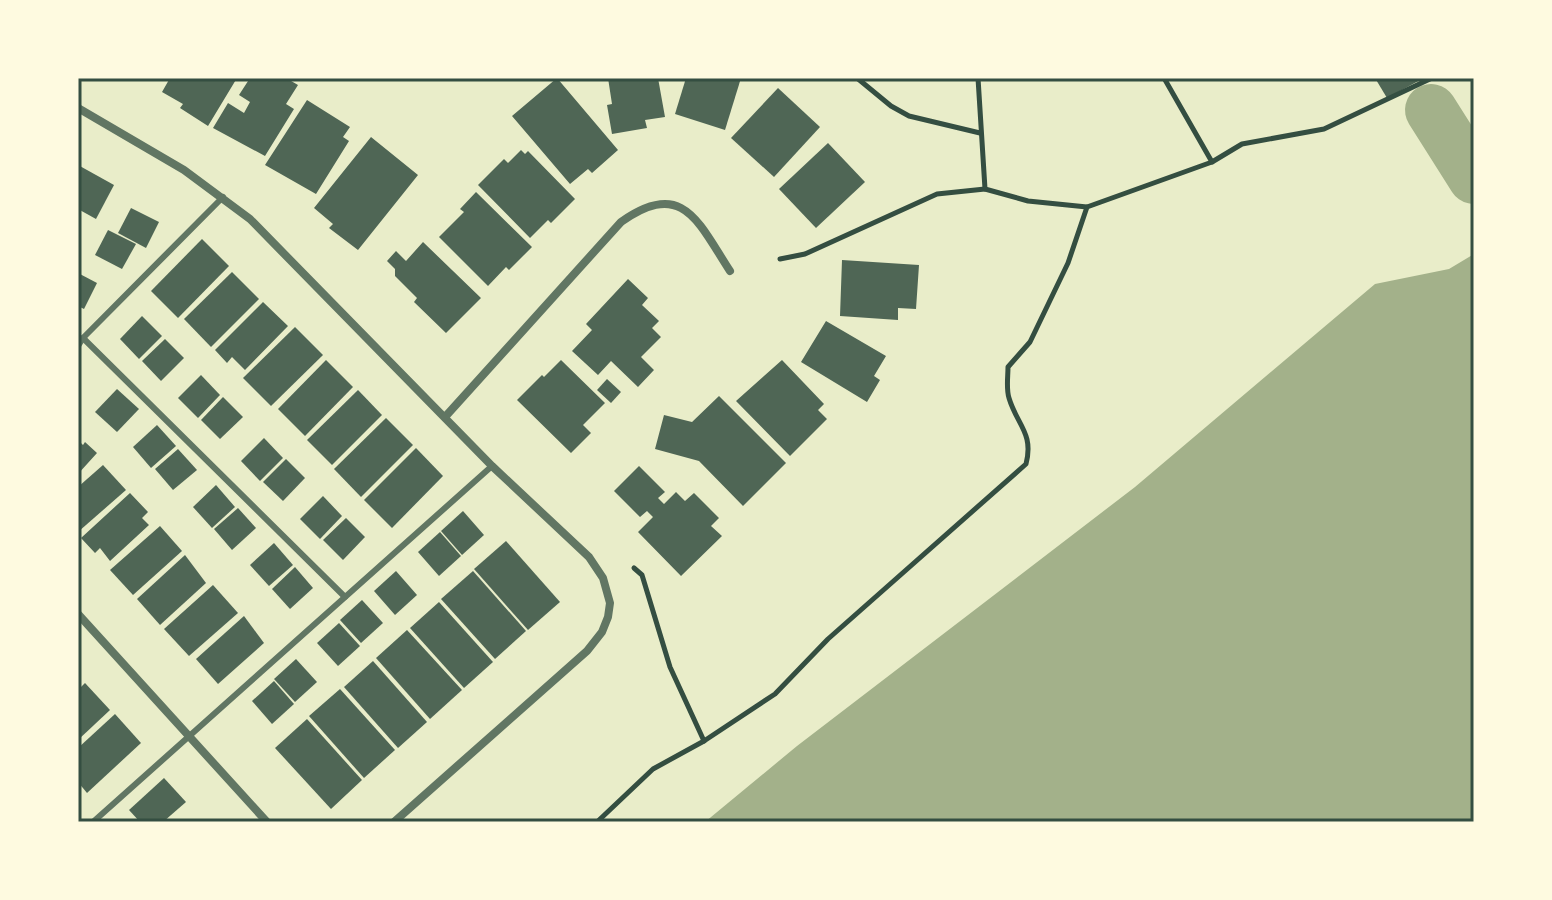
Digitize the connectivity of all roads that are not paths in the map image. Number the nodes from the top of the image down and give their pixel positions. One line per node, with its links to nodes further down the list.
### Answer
1 (78, 108): 2 (street)
2 (223, 197): 4 (lane); 6 (street)
3 (730, 271): 6 (street)
4 (83, 338): 5 (lane); 8 (lane)
5 (78, 346)
6 (445, 417): 7 (street)
7 (492, 466): 8 (lane); 13 (street)
8 (345, 597): 10 (lane)
9 (78, 614): 10 (street)
10 (189, 736): 11 (lane); 12 (street)
11 (93, 822)
12 (267, 822)
13 (394, 822)

